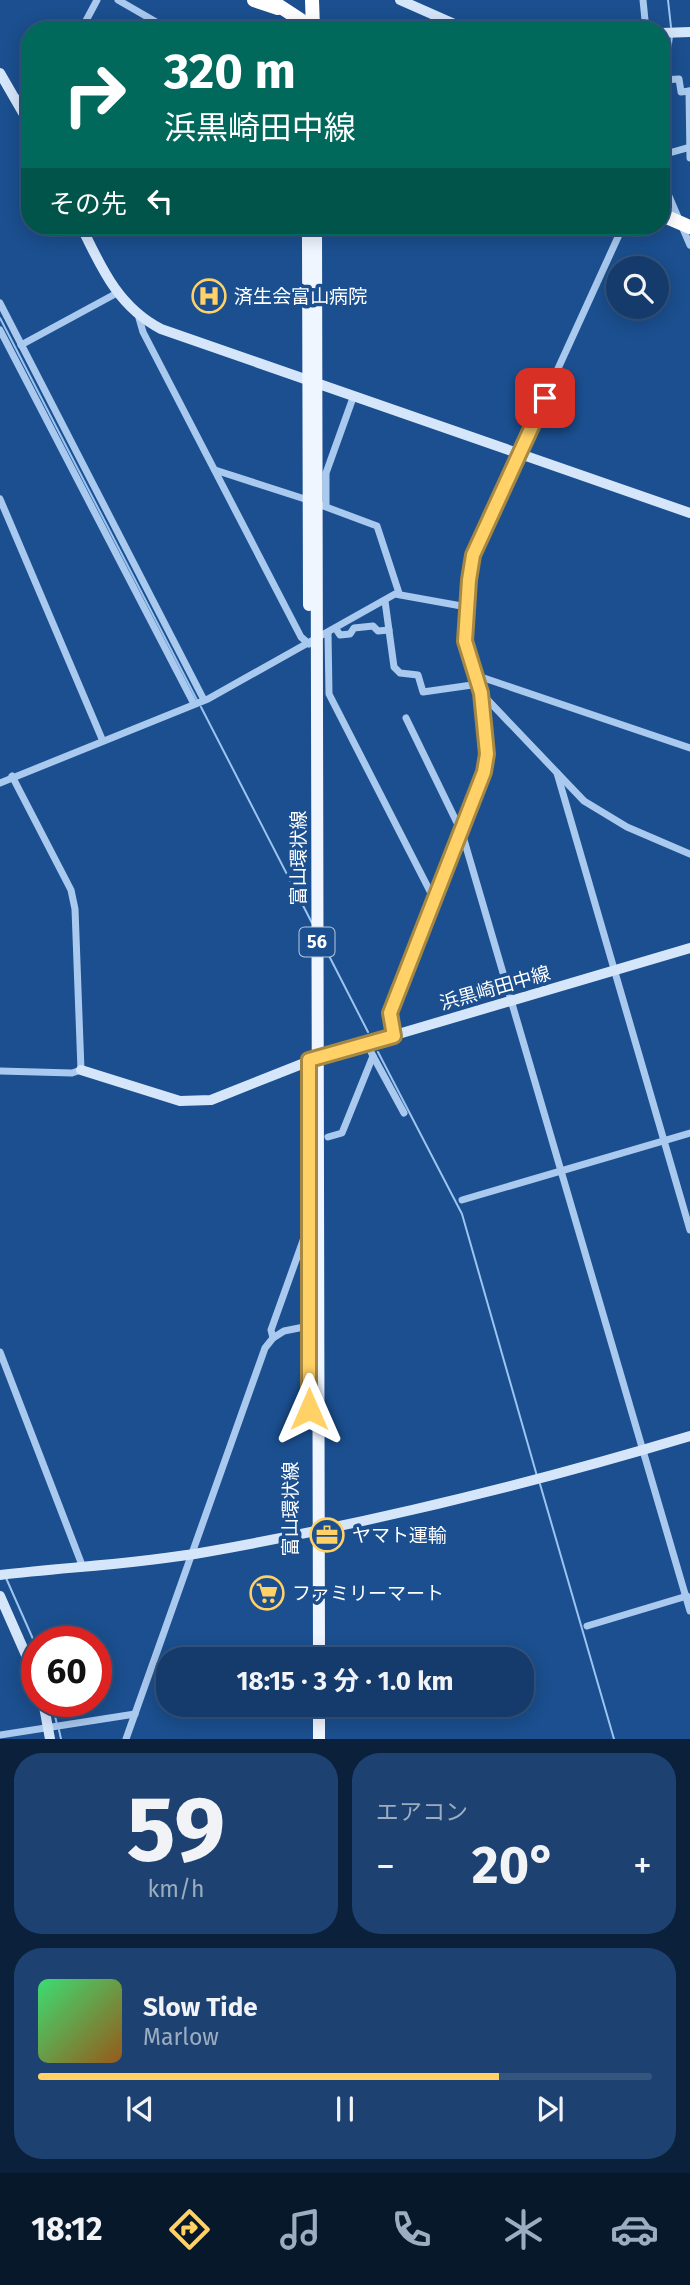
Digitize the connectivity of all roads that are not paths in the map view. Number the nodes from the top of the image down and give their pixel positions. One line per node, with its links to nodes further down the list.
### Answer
1 (97, 0): 9 (street)
2 (118, 0): 10 (street)
3 (254, 0): 8 (highway)
4 (270, 0): 8 (highway)
5 (312, 0): 12 (highway)
6 (400, 0): 13 (street)
7 (643, 0): 14 (street)
8 (289, 12): 11 (highway)
9 (86, 21)
10 (154, 21)
11 (302, 21)
12 (313, 21)
13 (448, 21)
14 (645, 21)
15 (690, 32): 16 (street)
16 (670, 33)
17 (0, 73): 20 (street)
18 (670, 80): 19 (street)
19 (690, 92): 21 (street)
20 (19, 95)
21 (690, 148): 22 (street); 23 (street)
22 (670, 153)
23 (690, 158)
24 (670, 196): 25 (street)
25 (685, 225): 30 (street)
26 (86, 235): 31 (street)
27 (308, 235): 36 (main road, 富山環状線 / 56)
28 (317, 235): 36 (main road, 富山環状線 / 56)
29 (619, 235): 39 (street)
30 (690, 245)
31 (117, 293): 33 (street); 35 (street)
32 (0, 303): 35 (street)
33 (139, 318): 36 (street); 41 (street)
34 (0, 330): 40 (street)
35 (21, 345): 38 (street)
36 (312, 380): 37 (street); 43 (main road, 富山環状線 / 56)
37 (354, 395): 39 (street); 43 (street)
38 (76, 450): 40 (street); 53 (street)
39 (520, 454): 44 (street); 47 (street)
40 (65, 455): 54 (street)
41 (215, 470): 43 (street); 50 (street)
42 (0, 499): 56 (street)
43 (317, 503): 45 (street); 50 (main road, 富山環状線 / 56)
44 (690, 513)
45 (399, 593): 46 (street); 47 (street)
46 (385, 601): 48 (street); 49 (street)
47 (467, 607): 51 (street)
48 (336, 629): 49 (street); 50 (street)
49 (389, 630): 51 (street)
50 (318, 639): 53 (street); 63 (street); 70 (main road, 富山環状線 / 56)
51 (479, 680): 52 (street); 57 (street)
52 (481, 693): 58 (street); 61 (street)
53 (204, 700): 54 (street)
54 (194, 704): 56 (street)
55 (405, 718): 61 (street)
56 (102, 739): 59 (street)
57 (690, 748)
58 (557, 773): 62 (street); 65 (street)
59 (12, 776): 60 (street); 71 (street)
60 (0, 783)
61 (462, 833): 63 (street); 66 (street)
62 (690, 854)
63 (435, 901): 67 (street)
64 (690, 948): 65 (street, 浜黒崎田中線)
65 (615, 971): 66 (street, 浜黒崎田中線); 76 (street)
66 (512, 1001): 67 (street, 浜黒崎田中線); 77 (street)
67 (394, 1036): 68 (street, 浜黒崎田中線)
68 (368, 1044): 69 (street); 70 (street, 浜黒崎田中線)
69 (373, 1056): 73 (street); 75 (street)
70 (313, 1059): 71 (street, 浜黒崎田中線); 79 (main road, 富山環状線 / 56); 86 (main road, 富山環状線 / 56)
71 (81, 1070): 72 (street)
72 (0, 1071)
73 (404, 1112)
74 (690, 1133): 76 (street)
75 (328, 1137)
76 (664, 1140): 77 (street); 80 (street)
77 (561, 1172): 78 (street); 85 (street)
78 (462, 1200)
79 (309, 1224): 81 (main road, 富山環状線 / 56); 82 (street)
80 (690, 1230)
81 (309, 1326): 82 (street); 86 (main road, 富山環状線 / 56)
82 (273, 1338): 87 (street)
83 (0, 1352): 88 (street)
84 (690, 1436): 85 (street)
85 (641, 1451): 86 (street); 91 (street)
86 (313, 1530): 87 (street); 95 (main road, 富山環状線 / 56); 96 (main road, 富山環状線 / 56)
87 (191, 1554): 88 (street); 97 (street)
88 (82, 1565): 89 (street)
89 (0, 1575)
90 (0, 1596): 94 (street)
91 (688, 1596): 92 (street); 93 (street)
92 (690, 1611)
93 (587, 1626)
94 (21, 1644)
95 (311, 1647)
96 (318, 1647)
97 (135, 1714): 100 (street); 102 (street)
98 (311, 1717): 103 (main road)
99 (319, 1717): 104 (main road)
100 (49, 1733): 101 (street)
101 (0, 1735)
102 (126, 1739)
103 (311, 1739)
104 (319, 1739)

